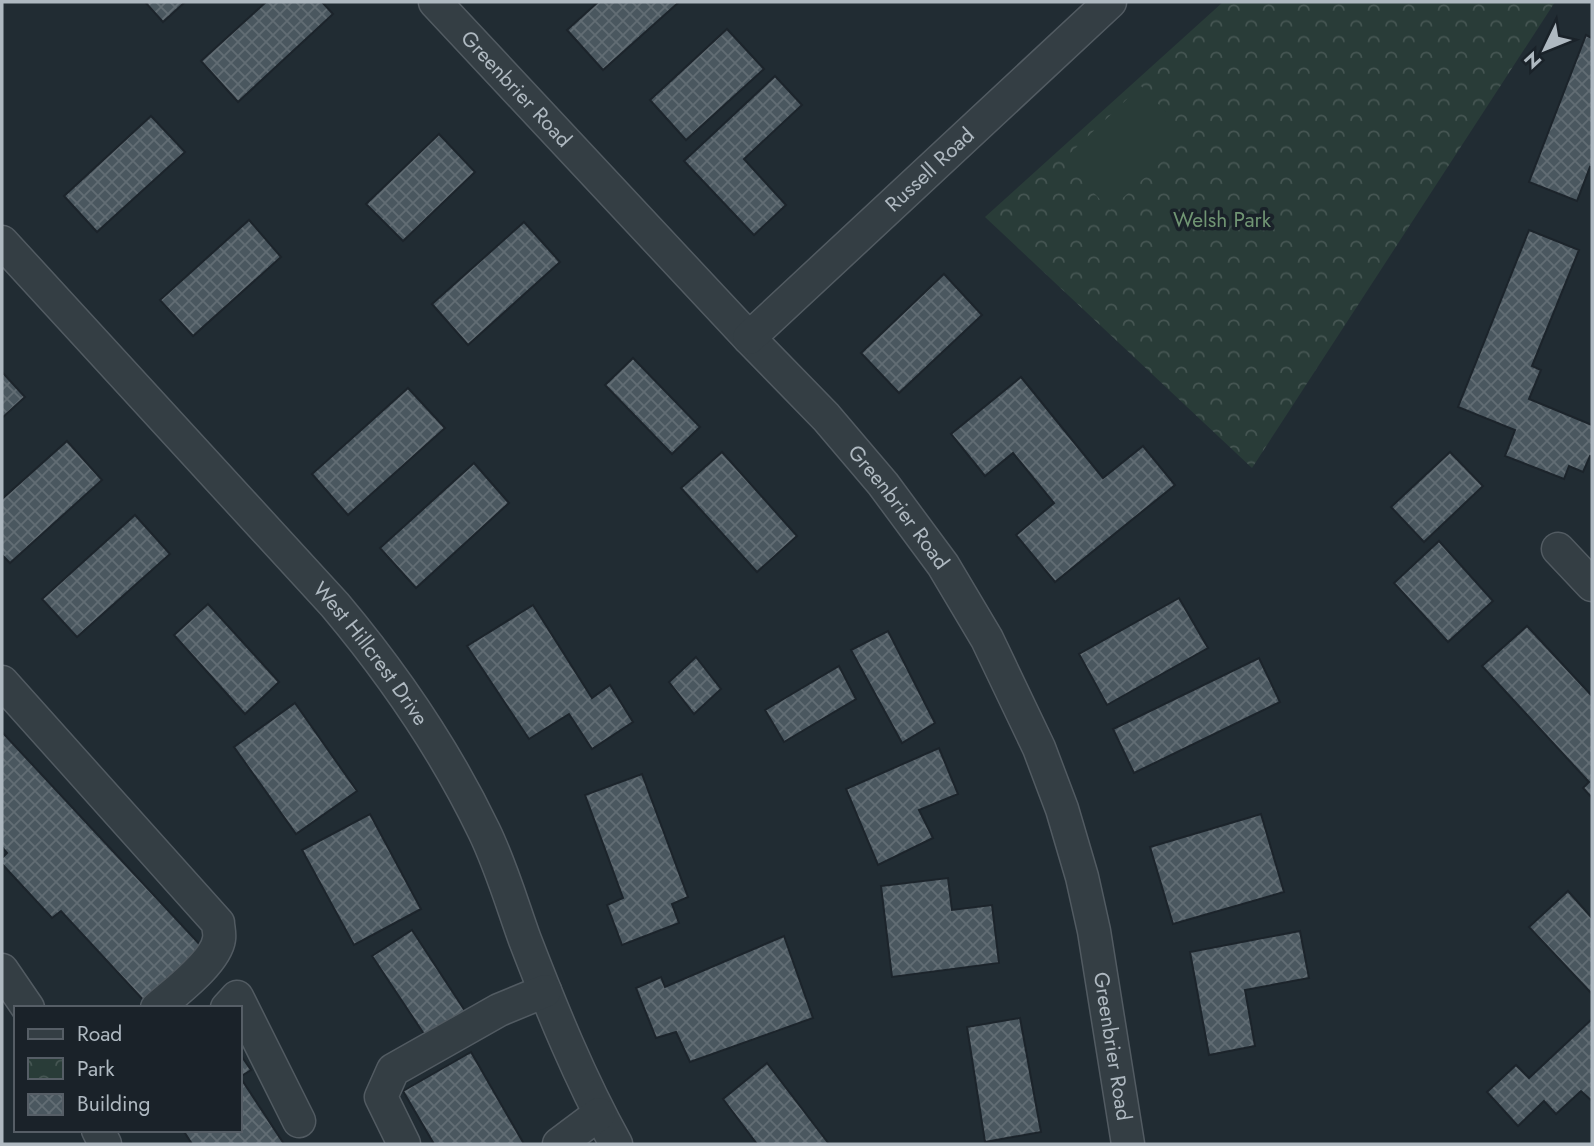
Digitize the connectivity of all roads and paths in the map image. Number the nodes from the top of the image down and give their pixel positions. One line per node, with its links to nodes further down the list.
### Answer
1 (435, 2): 4 (street, Greenbrier Road)
2 (1110, 2): 4 (street, Russell Road)
3 (2, 242): 9 (street, West Hillcrest Drive)
4 (750, 338): 20 (street, Greenbrier Road)
5 (1558, 549): 6 (street)
6 (1592, 585)
7 (2, 682): 11 (street)
8 (2, 970): 10 (street)
9 (545, 991): 15 (street, West Hillcrest Drive); 17 (street)
10 (27, 1006)
11 (159, 1006)
12 (229, 1006): 13 (street)
13 (242, 1006)
14 (242, 1007): 16 (street)
15 (599, 1114): 18 (street); 19 (street, West Hillcrest Drive)
16 (299, 1121)
17 (404, 1144)
18 (559, 1144)
19 (616, 1144)
20 (1128, 1144)

